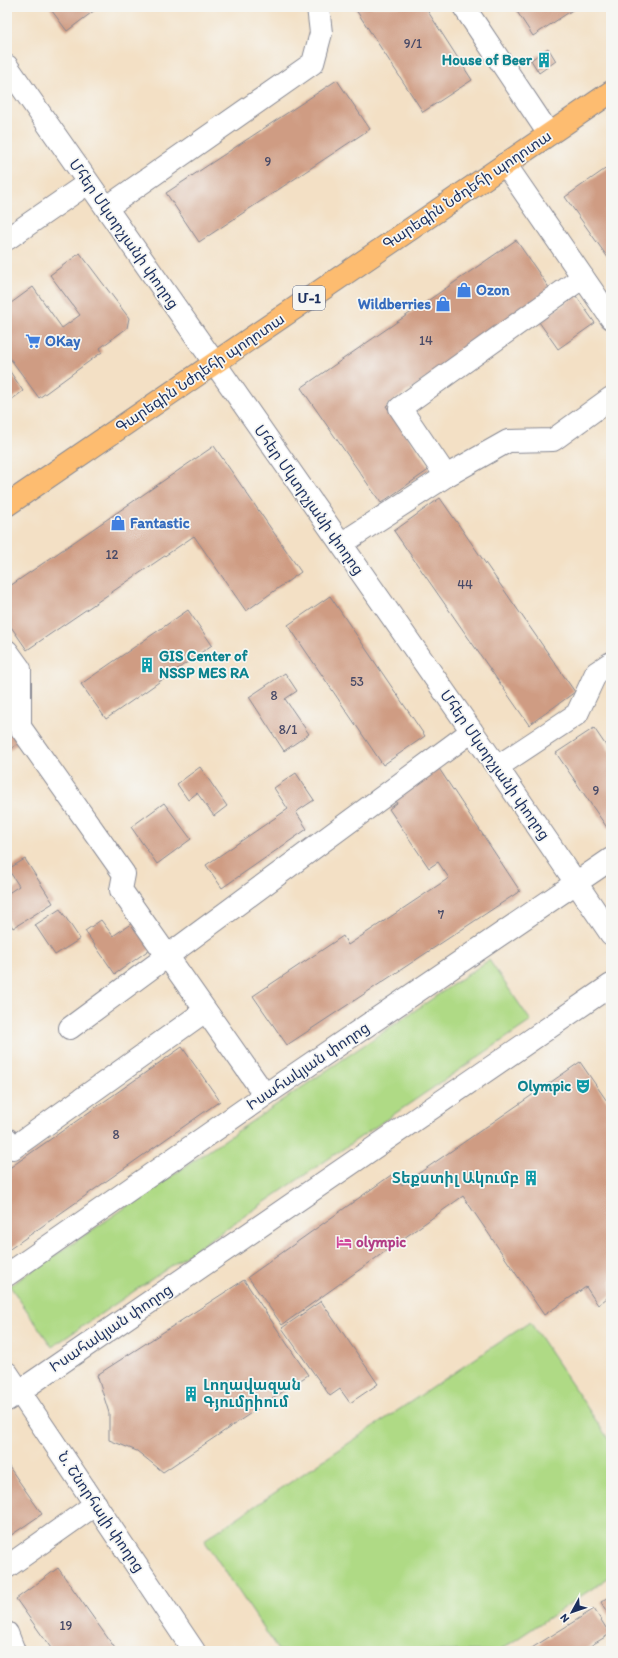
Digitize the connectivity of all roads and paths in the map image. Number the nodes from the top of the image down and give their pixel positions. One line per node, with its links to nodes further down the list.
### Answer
1 (318, 7): 8 (street)
2 (464, 7): 5 (street)
3 (7, 66): 7 (street, Մհեր Մկտրչյանի փողոց)
4 (611, 92): 5 (highway, Գարեգին Նժդեհի պողոտա / Մ-1)
5 (548, 134): 6 (highway, Գարեգին Նժդեհի պողոտա / Մ-1)
6 (505, 164): 10 (street); 12 (highway, Գարեգին Նժդեհի պողոտա / Մ-1)
7 (88, 183): 8 (street, Մհեր Մկտրչյանի փողոց); 9 (street)
8 (106, 208): 12 (street, Մհեր Մկտրչյանի փողոց)
9 (7, 239)
10 (583, 277): 11 (street); 14 (street)
11 (611, 318)
12 (214, 364): 15 (highway, Գարեգին Նժդեհի պողոտա / Մ-1); 16 (street, Մհեր Մկտրչյանի փողոց)
13 (611, 398): 14 (street)
14 (446, 476): 16 (street)
15 (7, 505)
16 (341, 544): 19 (street, Մհեր Մկտրչյանի փողոց)
17 (7, 651): 24 (street)
18 (611, 663): 20 (street)
19 (472, 731): 20 (street, Մհեր Մկտրչյանի փողոց); 24 (street)
20 (497, 767): 22 (street, Մհեր Մկտրչյանի փողոց)
21 (611, 859): 22 (street, Իսահակյան փողոց)
22 (576, 883): 23 (street, Մհեր Մկտրչյանի փողոց); 28 (street, Իսահակյան փողոց)
23 (611, 934)
24 (167, 956): 26 (street); 27 (street)
25 (611, 985): 32 (street, Իսահակյան փողոց)
26 (205, 1011): 28 (street); 29 (street)
27 (70, 1028)
28 (265, 1095): 30 (street, Իսահակյան փողոց)
29 (7, 1139)
30 (7, 1275)
31 (7, 1373): 32 (street, Ն. Շնորհալի փողոց)
32 (13, 1396): 33 (street, Ն. Շնորհալի փողոց)
33 (96, 1504): 34 (street); 37 (street, Ն. Շնորհալի փողոց)
34 (7, 1567)
35 (7, 1633): 36 (street)
36 (14, 1651)
37 (194, 1651)

